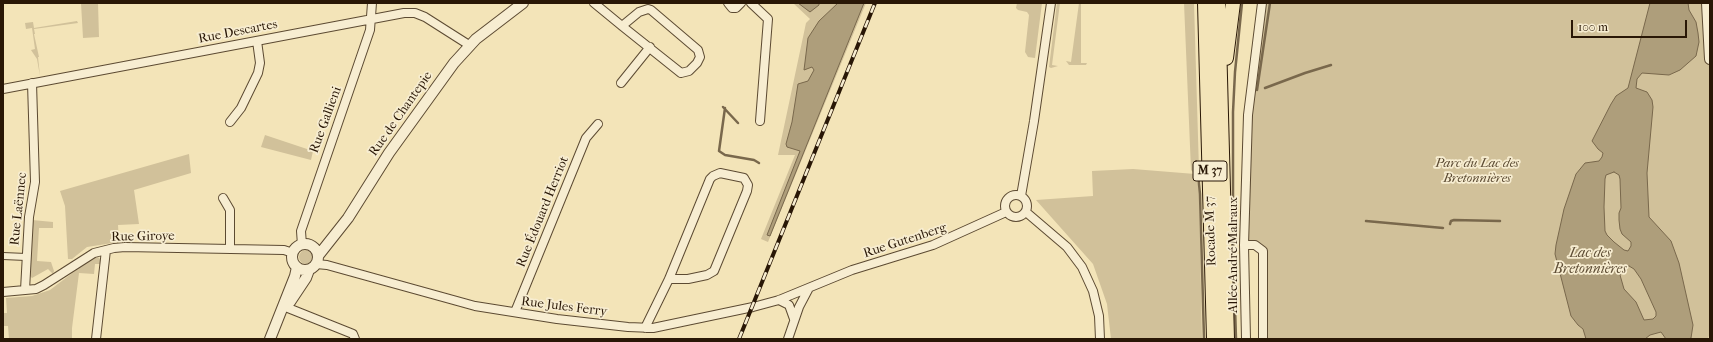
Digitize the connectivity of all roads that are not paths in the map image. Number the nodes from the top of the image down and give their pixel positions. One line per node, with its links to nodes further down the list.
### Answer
1 (372, 3): 13 (street, Rue Gallieni)
2 (523, 3): 16 (street, Rue de Chantepie)
3 (594, 3): 14 (street)
4 (728, 3): 5 (street)
5 (741, 3)
6 (752, 3): 23 (street)
7 (1051, 3): 26 (street)
8 (1205, 3): 53 (highway, Rocade M 37 / M 37)
9 (1218, 3): 22 (highway, Rocade M 37 / M 37)
10 (1233, 3): 22 (highway, M 37)
11 (1262, 3): 31 (street, Allée André Malraux)
12 (1708, 3): 18 (street)
13 (372, 19): 15 (street, Rue Descartes); 16 (street, Rue Descartes); 30 (street, Rue Gallieni)
14 (622, 26): 17 (street); 17 (street)
15 (256, 40): 19 (street, Rue Descartes); 24 (street)
16 (470, 45): 37 (street, Rue de Chantepie)
17 (650, 47): 20 (street)
18 (1710, 59)
19 (32, 83): 21 (street, Rue Descartes); 36 (street, Rue Laënnec)
20 (621, 83)
21 (3, 89)
22 (1221, 110): 54 (highway, Rocade M 37 / M 37)
23 (760, 121)
24 (230, 122)
25 (598, 124): 45 (street, Rue Édouard Herriot)
26 (1021, 196): 28 (street); 29 (street)
27 (224, 198): 32 (street)
28 (1006, 212): 29 (street); 40 (street, Rue Gutenberg)
29 (1026, 212): 52 (street)
30 (302, 245): 34 (street); 37 (street)
31 (1244, 245): 55 (street, Allée André Malraux); 56 (street)
32 (230, 249): 33 (street, Rue Giroye); 34 (street, Rue Giroye)
33 (106, 250): 41 (street, Rue Giroye); 48 (street)
34 (293, 253): 38 (street)
35 (3, 256): 36 (street)
36 (26, 257): 41 (street, Rue Laënnec)
37 (314, 263): 38 (street); 44 (street, Rue de Chantepie); 45 (street, Rue Jules Ferry)
38 (297, 267): 44 (street, Rue de Chantepie)
39 (669, 279): 39 (street); 47 (street)
40 (809, 288): 43 (street, Rue Jules Ferry); 46 (street)
41 (25, 290): 42 (street, Rue Giroye)
42 (3, 292)
43 (779, 300): 46 (street); 47 (street, Rue Jules Ferry)
44 (285, 306): 49 (street, Rue de Chantepie); 50 (street)
45 (516, 312): 47 (street, Rue Jules Ferry)
46 (794, 319): 51 (street)
47 (645, 328)
48 (96, 339)
49 (270, 339)
50 (354, 339)
51 (788, 339)
52 (1100, 339)
53 (1214, 339)
54 (1226, 339)
55 (1246, 339)
56 (1263, 339)

